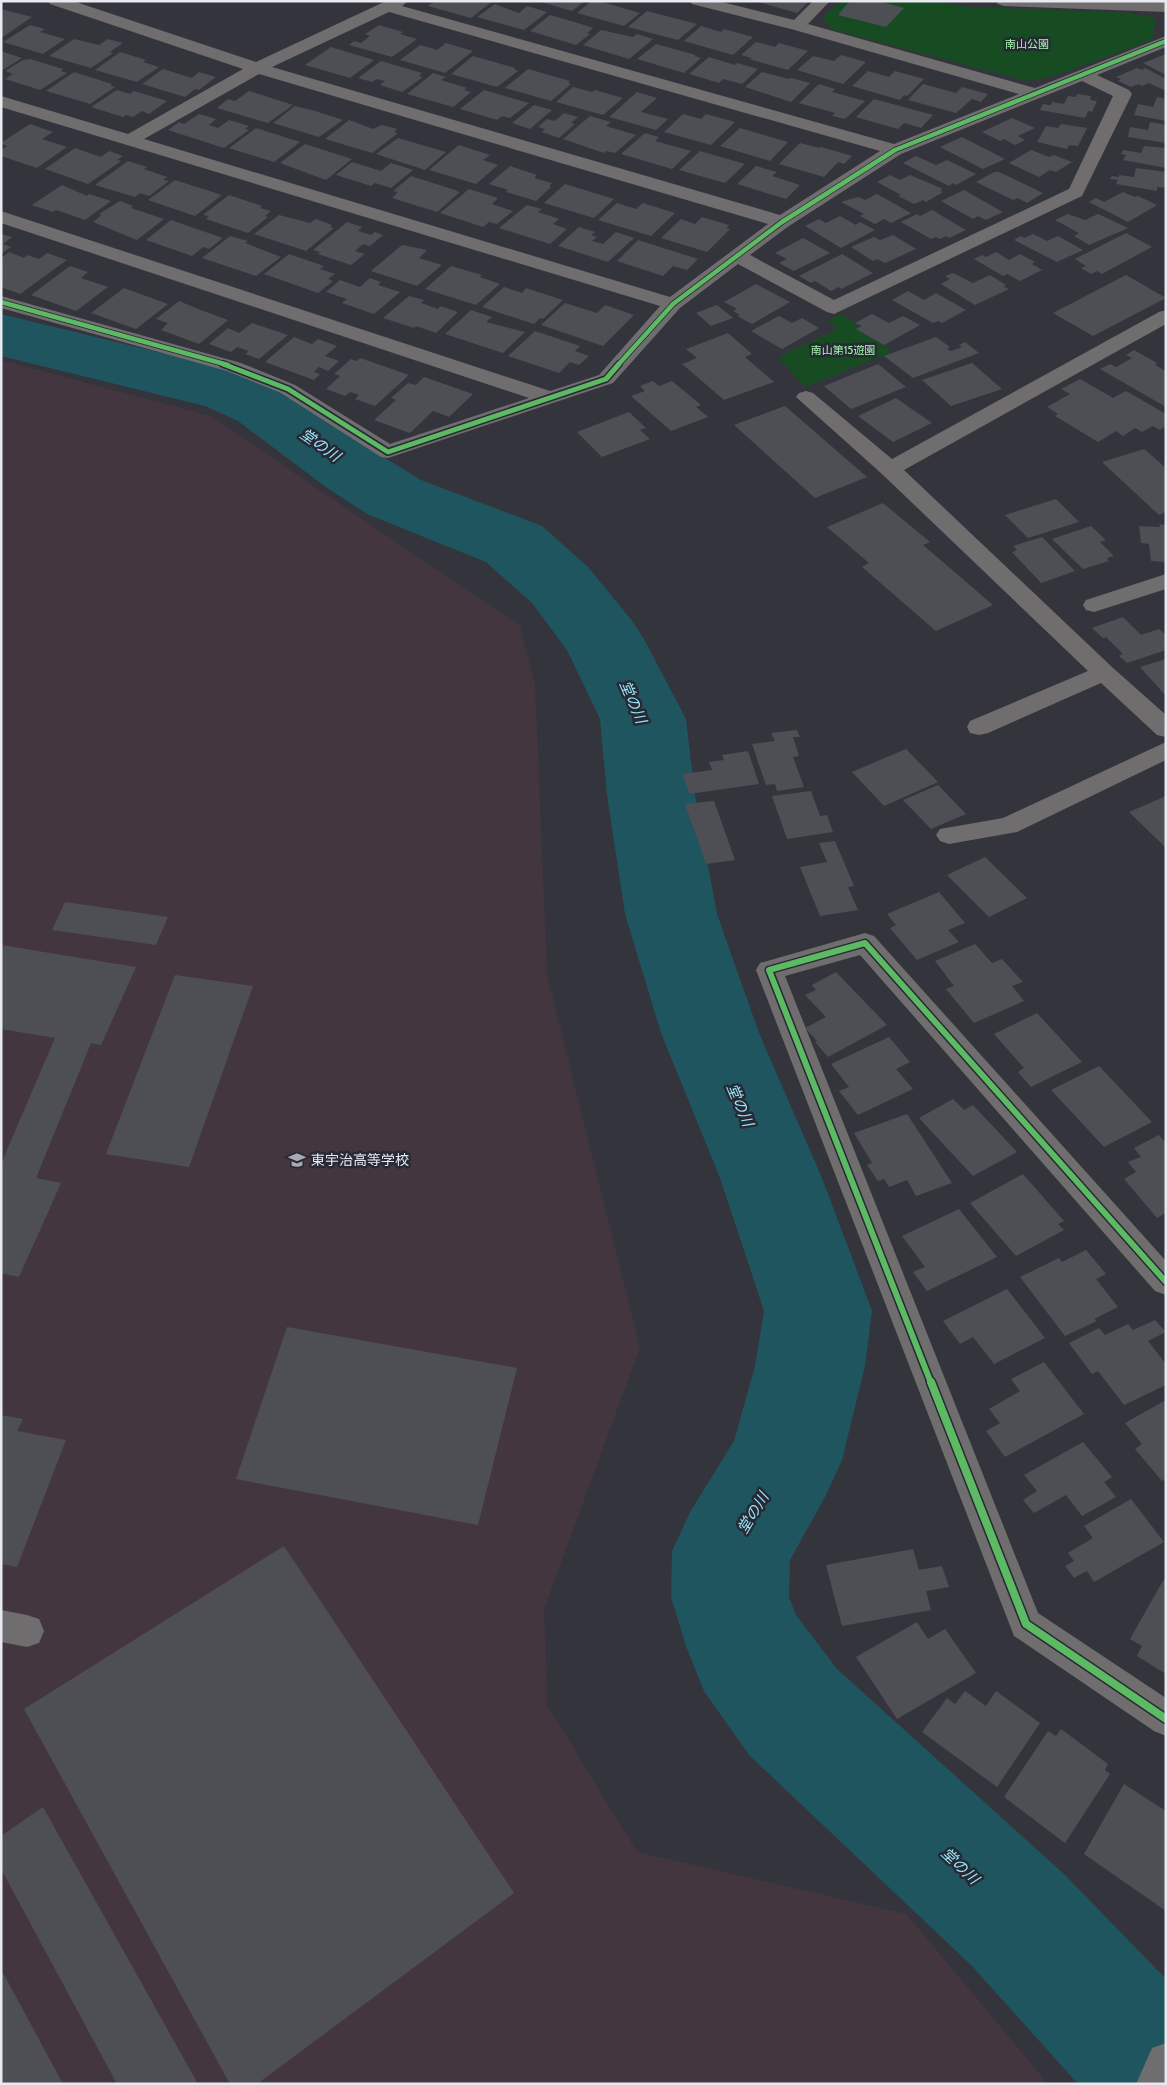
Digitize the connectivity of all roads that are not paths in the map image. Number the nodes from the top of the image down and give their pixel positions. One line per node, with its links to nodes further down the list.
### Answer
1 (56, 1): 10 (street)
2 (698, 1): 8 (street)
3 (822, 1): 8 (street)
4 (1004, 1): 6 (street)
5 (394, 4): 10 (street); 15 (street)
6 (1139, 4): 7 (street)
7 (1165, 9)
8 (797, 26): 12 (street)
9 (1166, 42): 11 (street)
10 (257, 68): 14 (street); 17 (street)
11 (1084, 75): 12 (street); 18 (street)
12 (1038, 94): 15 (street)
13 (3, 103): 14 (street)
14 (129, 140): 20 (street)
15 (894, 150): 17 (street)
16 (1, 217): 23 (street)
17 (782, 222): 18 (street)
18 (738, 256): 20 (street)
19 (1, 302): 23 (street)
20 (673, 304): 23 (street)
21 (1166, 316): 24 (street)
22 (806, 396): 24 (street)
23 (550, 398)
24 (890, 469): 27 (street)
25 (1166, 582): 26 (street)
26 (1094, 605)
27 (1104, 673): 28 (street); 29 (street)
28 (979, 727)
29 (1166, 729)
30 (1166, 750): 31 (street)
31 (949, 835)
32 (1166, 1282): 33 (street)
33 (1166, 1719)
34 (1166, 2062): 35 (street)
35 (1155, 2084)

